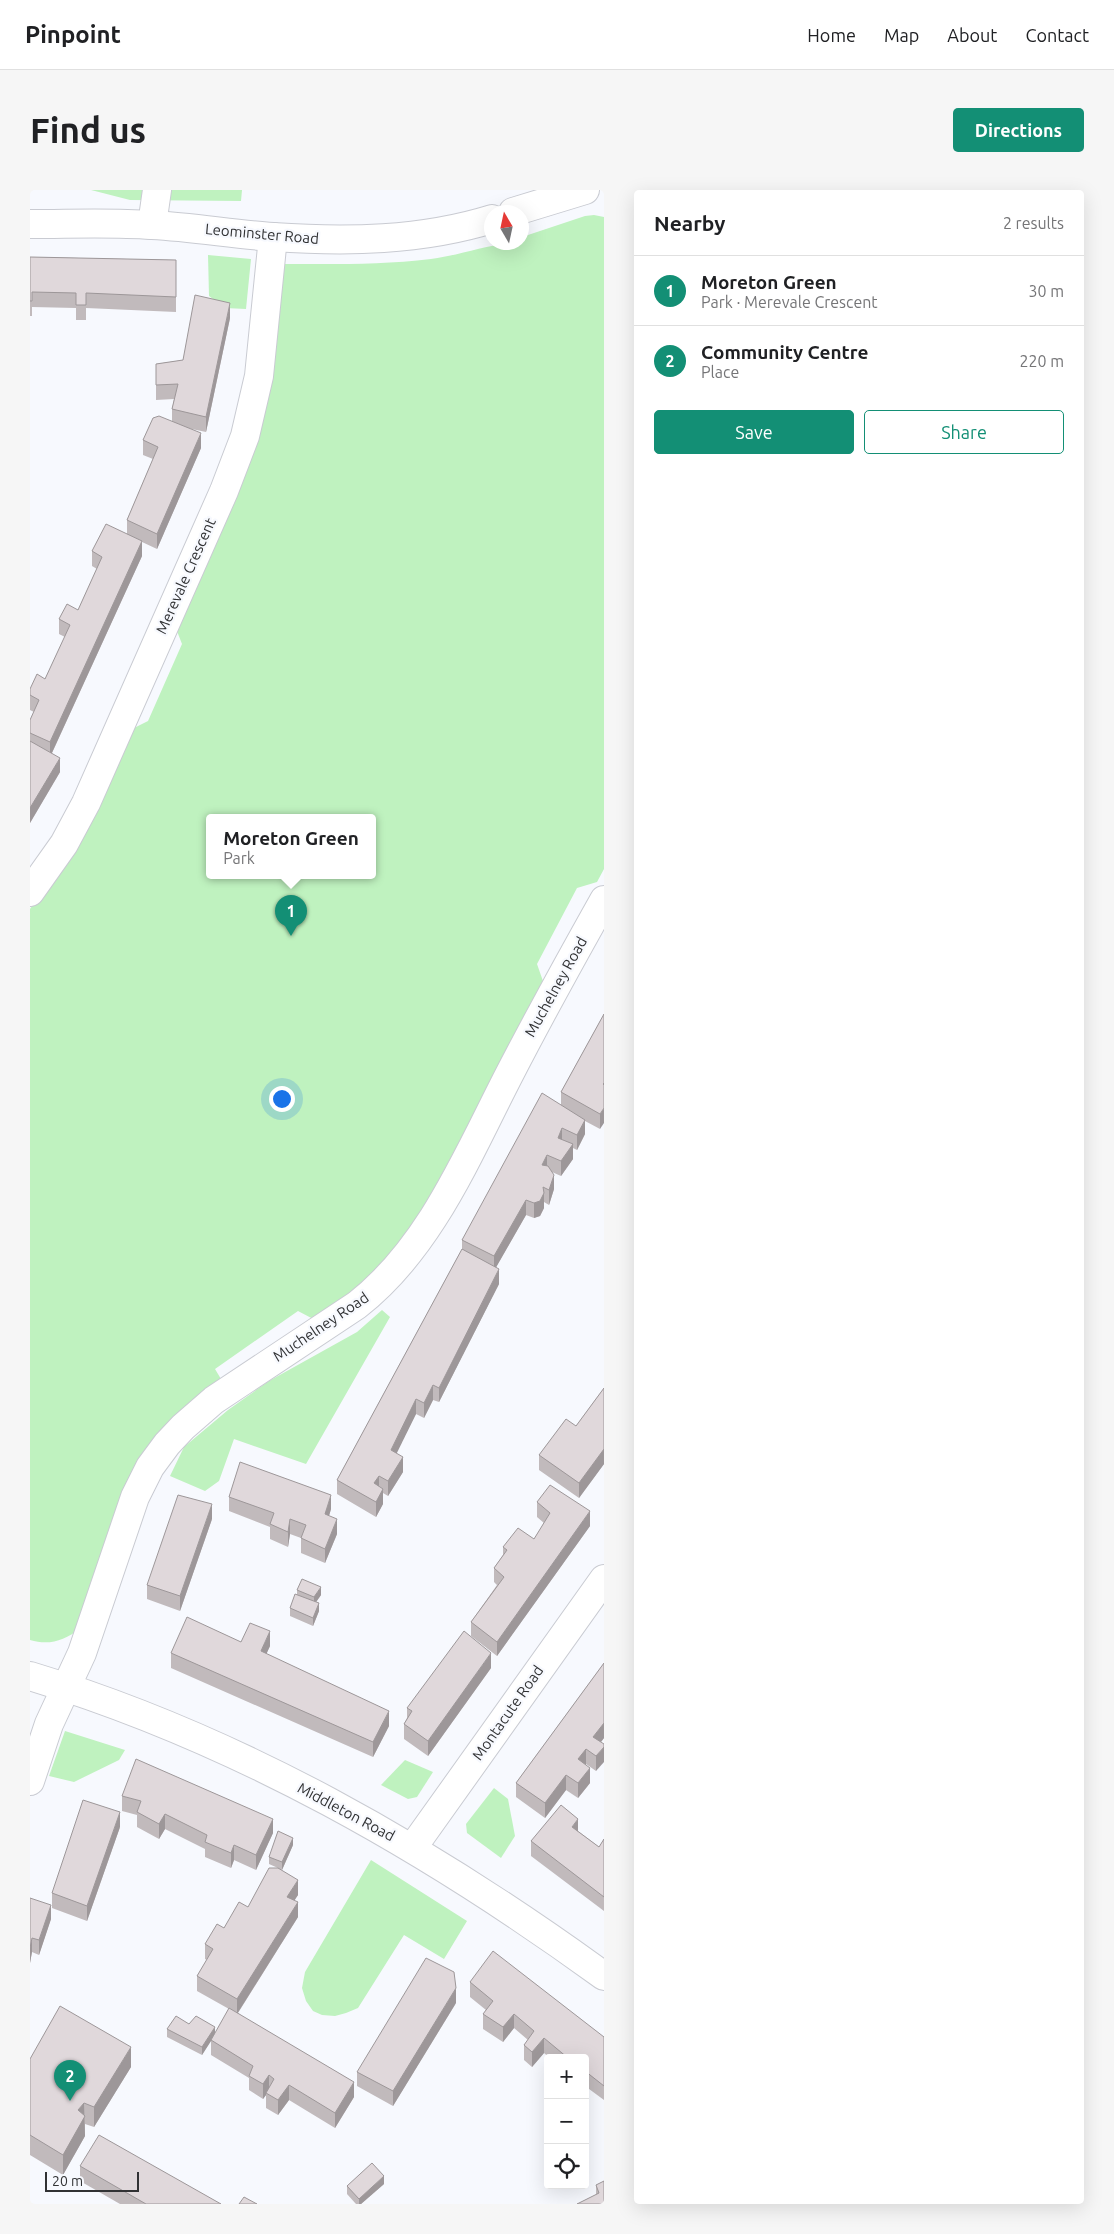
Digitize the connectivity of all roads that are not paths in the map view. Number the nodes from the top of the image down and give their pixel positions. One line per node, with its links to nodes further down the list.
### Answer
1 (157, 190): 6 (street)
2 (585, 190): 3 (street)
3 (529, 207)
4 (484, 221): 7 (street, Leominster Road)
5 (30, 224): 6 (street, Leominster Road)
6 (152, 225): 7 (street, Leominster Road)
7 (273, 237): 8 (street, Merevale Crescent)
8 (30, 892)
9 (604, 900): 12 (street, Muchelney Road)
10 (604, 1578): 14 (street, Montacute Road)
11 (30, 1676): 12 (street, Middleton Road)
12 (66, 1687): 13 (street); 14 (street, Middleton Road)
13 (30, 1781)
14 (413, 1848): 15 (street, Middleton Road)
15 (604, 1976)

